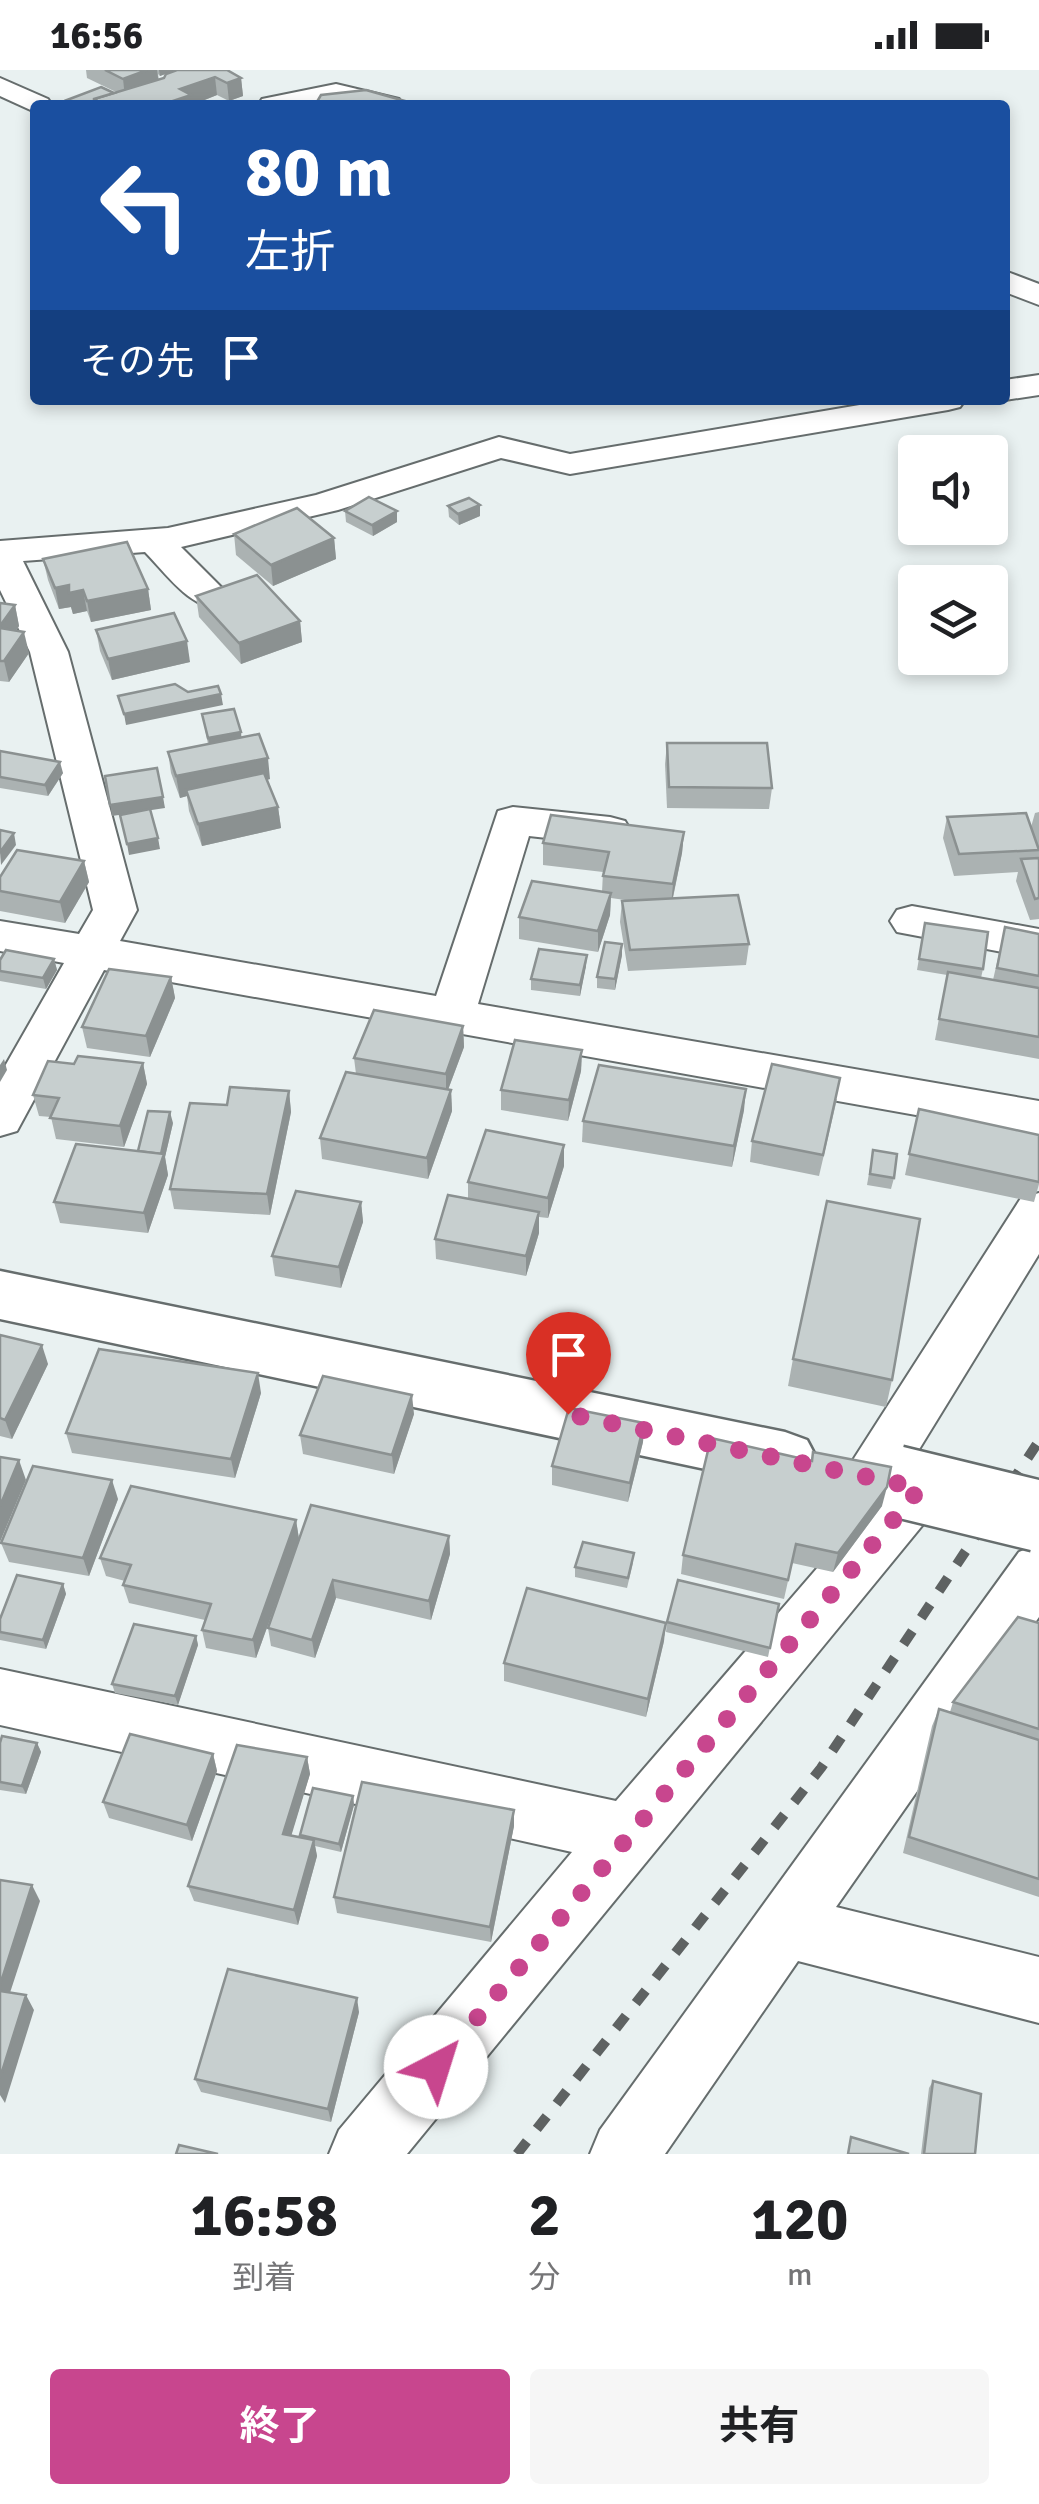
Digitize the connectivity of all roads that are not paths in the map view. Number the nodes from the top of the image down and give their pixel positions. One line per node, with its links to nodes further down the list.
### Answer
1 (0, 86): 4 (street)
2 (297, 100): 3 (street)
3 (369, 100)
4 (30, 101)
5 (1010, 282): 6 (street)
6 (1039, 296)
7 (1039, 384): 8 (street)
8 (1010, 389)
9 (918, 405): 10 (street)
10 (156, 541): 11 (street); 12 (street)
11 (1, 552): 17 (street)
12 (214, 599)
13 (657, 836): 18 (street)
14 (912, 920): 16 (street)
15 (0, 936): 17 (street)
16 (1039, 944)
17 (91, 953): 18 (street); 19 (street)
18 (452, 1016): 20 (street)
19 (0, 1118)
20 (1039, 1119)
21 (1039, 1212): 23 (street)
22 (0, 1295): 23 (street)
23 (896, 1482): 24 (street, bridge); 27 (street)
24 (1039, 1516)
25 (1039, 1570): 28 (street)
26 (0, 1697): 27 (street)
27 (628, 1834): 30 (street)
28 (784, 1926): 29 (street); 31 (street)
29 (1039, 1990)
30 (363, 2154)
31 (624, 2154)

